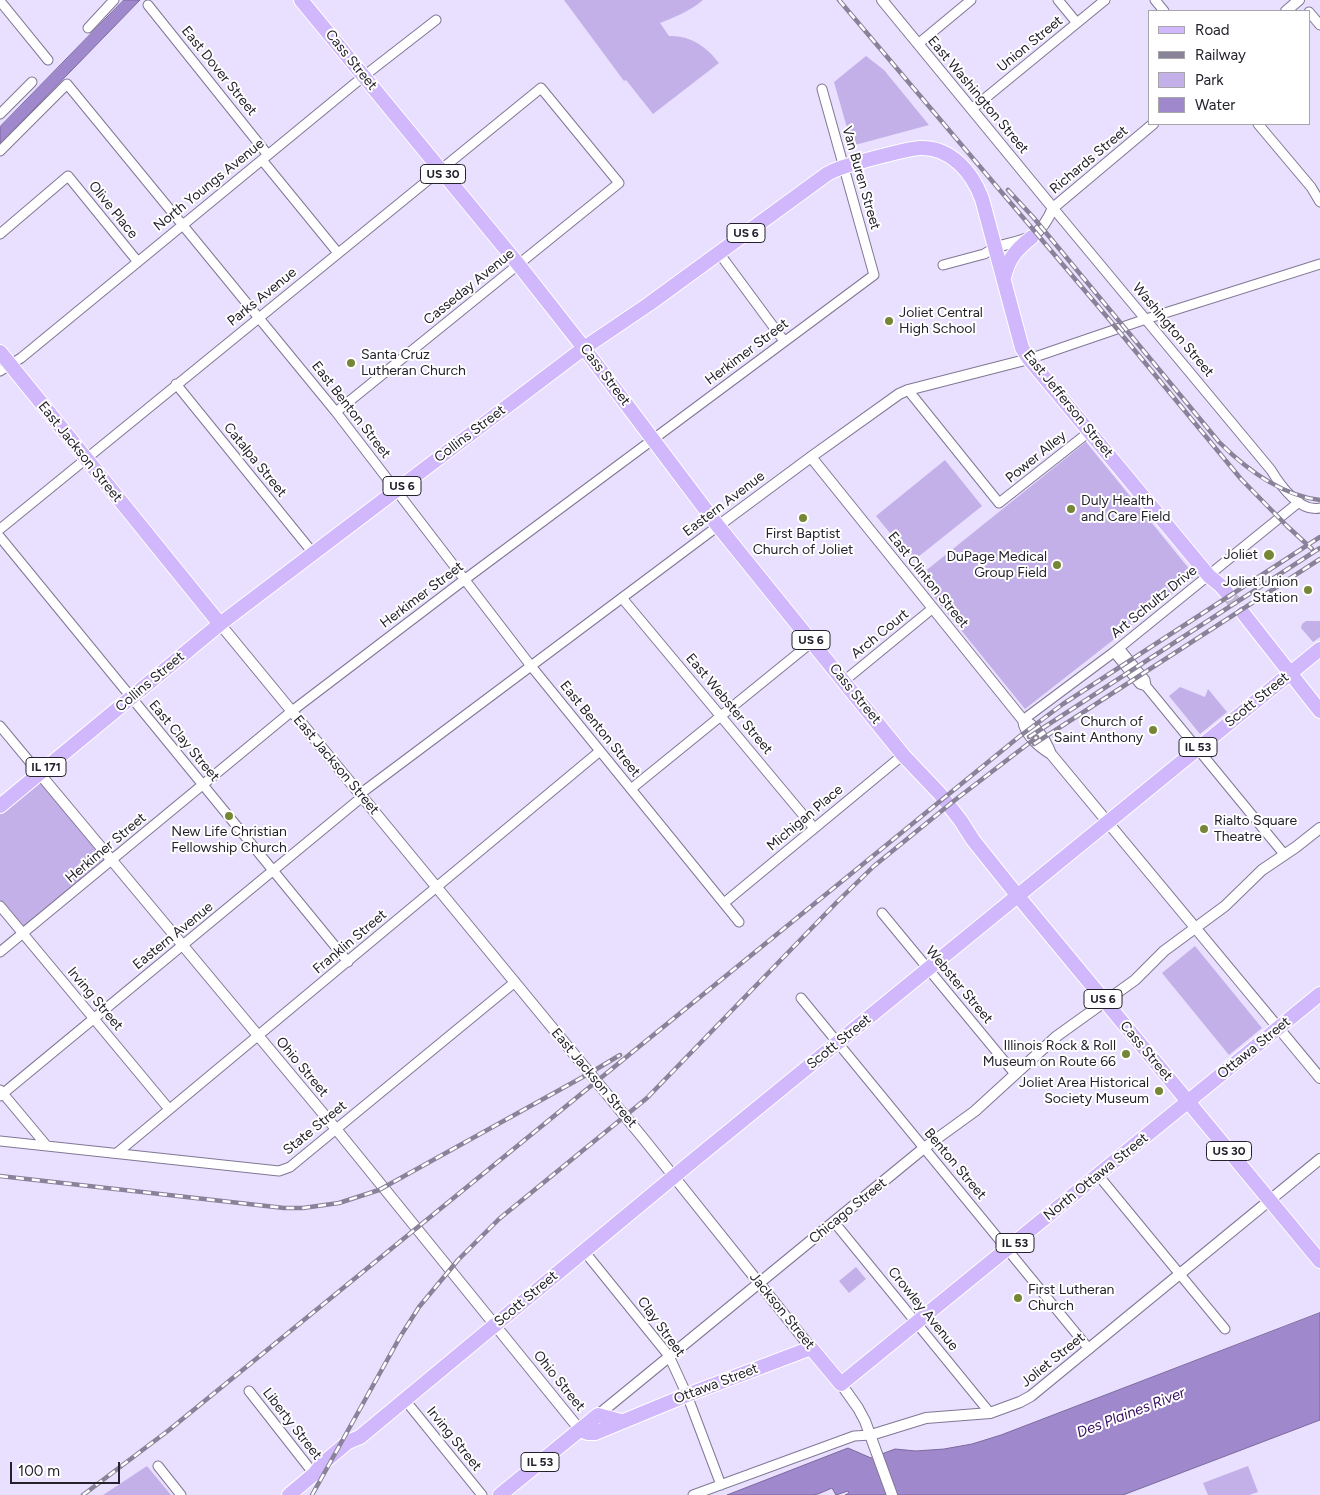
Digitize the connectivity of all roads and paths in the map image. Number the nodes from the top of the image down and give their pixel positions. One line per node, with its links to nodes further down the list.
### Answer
1 (114, 0): 18 (street)
2 (301, 0): 21 (main road, Cass Street / US 30)
3 (882, 0): 19 (street, East Washington Street)
4 (970, 0): 19 (street)
5 (1058, 0): 16 (street)
6 (1105, 0): 16 (street, Union Street)
7 (1155, 0): 11 (street)
8 (1299, 0): 12 (street); 13 (street)
9 (0, 1): 20 (street)
10 (148, 6): 30 (street, East Dover Street)
11 (1163, 10)
12 (1287, 10)
13 (1307, 10)
14 (1310, 13): 17 (street)
15 (436, 20): 21 (street, North Youngs Avenue)
16 (1077, 23): 24 (street, Union Street)
17 (1320, 25)
18 (88, 28)
19 (918, 44): 24 (street, East Washington Street)
20 (48, 60)
21 (364, 76): 30 (street, North Youngs Avenue); 32 (main road, Cass Street / US 30)
22 (32, 82): 25 (street)
23 (822, 88): 31 (street, Van Buren Street)
24 (972, 109): 35 (street, East Washington Street)
25 (0, 114)
26 (1152, 125): 35 (street, Richards Street)
27 (1259, 125): 34 (street)
28 (920, 148): 31 (main road, Collins Street / US 6); 39 (main road, East Jefferson Street / US 6)
29 (0, 151): 36 (street, East Benton Street)
30 (265, 157): 36 (street, North Youngs Avenue); 40 (street, East Dover Street)
31 (843, 167): 41 (main road, Collins Street / US 6); 46 (street, Van Buren Street)
32 (440, 170): 33 (street, Parks Avenue); 40 (street, Parks Avenue); 43 (main road, Cass Street / US 30)
33 (619, 183): 43 (street, Casseday Avenue)
34 (1320, 202)
35 (1053, 208): 38 (street, Richards Street); 49 (street, Washington Street)
36 (182, 225): 42 (street, North Youngs Avenue); 48 (street, East Benton Street)
37 (0, 234): 42 (street, Olive Place)
38 (1032, 237): 39 (street); 47 (main road)
39 (996, 247): 45 (street); 47 (main road, East Jefferson Street / US 6)
40 (338, 253): 48 (street, Parks Avenue)
41 (719, 253): 50 (street); 51 (main road, Collins Street / US 6)
42 (138, 262): 54 (street, North Youngs Avenue)
43 (518, 264): 51 (main road, Cass Street / US 30); 57 (street, Casseday Avenue)
44 (1320, 264): 49 (street, Eastern Avenue)
45 (943, 265)
46 (874, 275): 50 (street, Herkimer Street)
47 (1004, 278): 53 (main road, East Jefferson Street / US 6)
48 (258, 318): 55 (street, Parks Avenue); 57 (street, East Benton Street)
49 (1146, 319): 53 (street, Eastern Avenue); 63 (street, Washington Street)
50 (784, 342): 59 (street, Herkimer Street)
51 (584, 348): 59 (main road, Cass Street / US 6); 62 (main road, Collins Street / US 6)
52 (0, 352): 54 (main road, East Jackson Street)
53 (1029, 359): 56 (street, Eastern Avenue); 58 (main road, East Jefferson Street / US 6)
54 (5, 368): 61 (main road, East Jackson Street)
55 (176, 384): 61 (street, Parks Avenue); 68 (street, Catalpa Street)
56 (908, 390): 58 (street, Power Alley); 60 (street, Eastern Avenue)
57 (336, 412): 62 (street, East Benton Street)
58 (1089, 432): 69 (main road, East Jefferson Street / US 6)
59 (654, 440): 65 (main road, Cass Street / US 6); 70 (street, Herkimer Street)
60 (811, 457): 65 (street, Eastern Avenue); 73 (street, East Clinton Street)
61 (86, 458): 66 (street, Parks Avenue); 75 (main road, East Jackson Street)
62 (396, 490): 68 (main road, Collins Street / US 6); 70 (street, East Benton Street)
63 (1299, 502): 64 (street); 69 (street, Art Schultz Drive)
64 (1320, 508)
65 (718, 526): 72 (street, Eastern Avenue); 76 (main road, Cass Street / US 6)
66 (0, 529)
67 (0, 538): 82 (street, East Clay Street)
68 (313, 553): 75 (main road, Collins Street / US 6)
69 (1209, 576): 71 (main road, East Jefferson Street / US 6); 78 (street, Art Schultz Drive)
70 (464, 580): 79 (street, East Benton Street); 83 (street, Herkimer Street)
71 (1223, 596)
72 (622, 598): 79 (street, Eastern Avenue); 85 (street, East Webster Street)
73 (933, 608): 81 (street, Arch Court); 86 (street, East Clinton Street)
74 (1240, 615): 80 (main road)
75 (220, 624): 82 (main road, Collins Street / IL 171); 83 (street, East Jackson Street)
76 (812, 642): 81 (main road, Cass Street / US 6); 85 (street)
77 (1320, 649): 80 (main road, Scott Street)
78 (1117, 650): 86 (street, Art Schultz Drive); 88 (street)
79 (531, 666): 89 (street, East Benton Street); 94 (street, Eastern Avenue)
80 (1289, 674): 84 (main road); 88 (main road, Scott Street / IL 53)
81 (844, 681): 90 (main road, Cass Street / US 6)
82 (130, 698): 91 (main road, Collins Street / IL 171); 92 (street, East Clay Street)
83 (292, 711): 92 (street, Herkimer Street); 94 (street, East Jackson Street)
84 (1320, 711)
85 (720, 716): 93 (street); 97 (street, East Webster Street)
86 (1023, 720): 96 (street, East Clinton Street)
87 (0, 726): 91 (street, Ohio Street)
88 (1197, 748): 96 (main road, Scott Street / IL 53); 99 (street)
89 (600, 751): 93 (street, East Benton Street); 102 (street, Franklin Street)
90 (903, 755): 97 (street, Michigan Place); 103 (main road, Cass Street / US 6)
91 (39, 774): 95 (main road, Collins Street / IL 171); 100 (street, Ohio Street)
92 (202, 785): 100 (street, Herkimer Street); 101 (street, East Clay Street)
93 (630, 789): 104 (street, East Benton Street)
94 (361, 796): 101 (street, Eastern Avenue); 102 (street, East Jackson Street)
95 (0, 806)
96 (1108, 821): 103 (main road, Scott Street / IL 53); 108 (street, East Clinton Street)
97 (814, 828): 104 (street, Michigan Place)
98 (1320, 828): 99 (street, Chicago Street)
99 (1284, 854): 108 (street, Chicago Street)
100 (112, 860): 109 (street, Herkimer Street); 110 (street, Ohio Street)
101 (273, 871): 110 (street, Eastern Avenue); 112 (street, East Clay Street)
102 (437, 888): 112 (street, Franklin Street); 114 (street, East Jackson Street)
103 (1017, 895): 113 (main road, Scott Street / IL 53); 117 (main road, Cass Street / US 6)
104 (724, 903): 107 (street, East Benton Street)
105 (0, 906): 109 (street, Irving Street)
106 (882, 913): 113 (street, Webster Street)
107 (739, 922)
108 (1195, 927): 117 (street, Chicago Street); 119 (street, East Clinton Street)
109 (22, 934): 111 (street, Herkimer Street); 118 (street, Irving Street)
110 (183, 945): 118 (street, Eastern Avenue); 120 (street, Ohio Street)
111 (0, 952)
112 (348, 962): 120 (street, Franklin Street)
113 (928, 969): 121 (main road, Scott Street / IL 53); 122 (street, Webster Street)
114 (515, 982): 127 (street, State Street); 134 (street, East Jackson Street)
115 (1320, 994): 119 (main road, Ottawa Street)
116 (801, 998): 121 (street, Benton Street)
117 (1105, 1001): 122 (street, Chicago Street); 125 (main road, Cass Street / US 6)
118 (92, 1018): 124 (street, Eastern Avenue); 126 (street, Irving Street)
119 (1278, 1028): 123 (street, East Clinton Street); 125 (main road, Ottawa Street)
120 (258, 1036): 126 (street, Franklin Street); 127 (street, Ohio Street)
121 (837, 1043): 130 (street, Benton Street); 134 (main road, Scott Street / IL 53)
122 (1015, 1074): 130 (street, Chicago Street)
123 (1320, 1078)
124 (1, 1093): 129 (street)
125 (1188, 1102): 133 (main road, North Ottawa Street / IL 53); 135 (main road, Cass Street / US 30)
126 (169, 1109): 131 (street, Franklin Street)
127 (336, 1129): 131 (street, State Street); 143 (street, Ohio Street)
128 (0, 1140): 129 (street, State Street)
129 (46, 1145): 131 (street, State Street)
130 (924, 1148): 136 (street, Chicago Street); 137 (street, Benton Street)
131 (117, 1153)
132 (1320, 1160): 135 (street, Joliet Street)
133 (1098, 1175): 137 (main road, North Ottawa Street / IL 53); 140 (street)
134 (674, 1177): 138 (main road, Scott Street); 141 (street, Jackson Street)
135 (1270, 1200): 139 (main road, Cass Street / US 30); 140 (street, Joliet Street)
136 (834, 1222): 141 (street, Chicago Street); 142 (street, Crowley Avenue)
137 (1008, 1249): 142 (main road, North Ottawa Street / IL 53); 146 (street, Benton Street)
138 (584, 1251): 143 (main road, Scott Street); 147 (street, Clay Street)
139 (1320, 1261)
140 (1180, 1275): 144 (street); 146 (street, Joliet Street)
141 (760, 1283): 145 (street, Jackson Street); 147 (street, Chicago Street)
142 (917, 1323): 148 (main road, North Ottawa Street / IL 53); 152 (street, Crowley Avenue)
143 (495, 1325): 151 (main road, Scott Street); 155 (street, Ohio Street)
144 (1225, 1329)
145 (811, 1348): 148 (main road, Jackson Street); 150 (main road, Ottawa Street)
146 (1089, 1348): 152 (street, Joliet Street)
147 (669, 1356): 150 (street, Clay Street); 153 (street, Chicago Street)
148 (841, 1384): 156 (street, Jackson Street)
149 (249, 1391): 158 (street, Liberty Street)
150 (687, 1395): 154 (main road, Ottawa Street); 159 (street, Clay Street)
151 (405, 1400): 158 (main road, Scott Street); 162 (street, Irving Street)
152 (990, 1413): 156 (street, Joliet Street)
153 (598, 1415): 154 (main road); 155 (main road, Chicago Street)
154 (621, 1421): 155 (main road, Ottawa Street)
155 (580, 1430): 163 (main road, Chicago Street / IL 53)
156 (871, 1435): 159 (street, Joliet Street); 165 (street, Jackson Street)
157 (158, 1466): 160 (street)
158 (314, 1474): 161 (main road, Scott Street)
159 (721, 1485): 164 (street, Joliet Street)
160 (182, 1495)
161 (289, 1495)
162 (482, 1495)
163 (500, 1495)
164 (694, 1495)
165 (892, 1495)

